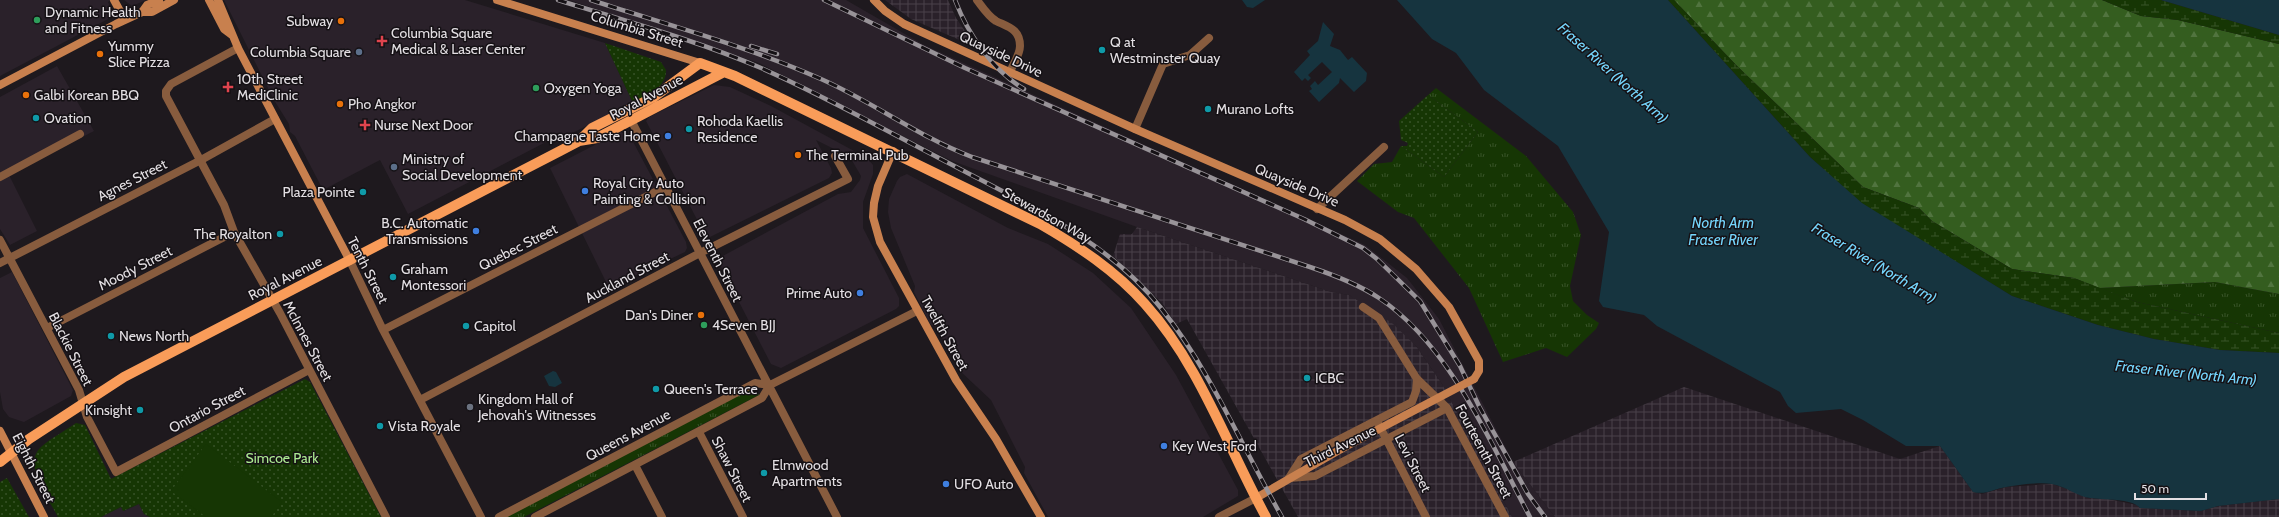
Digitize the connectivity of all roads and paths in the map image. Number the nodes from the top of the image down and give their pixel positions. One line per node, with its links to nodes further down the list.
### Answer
1 (114, 0): 10 (street)
2 (159, 0): 9 (street)
3 (174, 0): 9 (street)
4 (209, 0): 11 (street, Tenth Street)
5 (218, 0): 11 (street, Tenth Street)
6 (497, 0): 14 (street, Columbia Street)
7 (874, 0): 16 (street, Quayside Drive)
8 (977, 0): 16 (street)
9 (142, 12): 10 (street)
10 (124, 20): 17 (street)
11 (232, 35): 13 (street, Tenth Street)
12 (1209, 38): 20 (street)
13 (238, 48): 18 (street, Tenth Street); 26 (street, McInnes Street)
14 (700, 63): 15 (main road, Stewardson Way); 22 (main road, Royal Avenue)
15 (724, 72): 19 (main road, Royal Avenue); 24 (main road, Stewardson Way)
16 (1010, 72): 20 (street, Quayside Drive)
17 (0, 85)
18 (276, 119): 26 (street, Agnes Street); 34 (street, Tenth Street)
19 (631, 120): 22 (main road, Royal Avenue); 28 (street, Eleventh Street)
20 (1135, 129): 29 (street, Quayside Drive)
21 (80, 134): 27 (street)
22 (579, 142): 34 (main road, Royal Avenue)
23 (1384, 147): 29 (street)
24 (893, 151): 38 (street, Twelfth Street); 57 (main road, Stewardson Way)
25 (835, 156): 32 (street, Auckland Street)
26 (200, 160): 30 (street, McInnes Street); 33 (street, Agnes Street)
27 (0, 177)
28 (665, 186): 32 (street, Eleventh Street); 40 (street, Quebec Street)
29 (1317, 209): 56 (street, Quayside Drive, bridge)
30 (234, 232): 36 (street, McInnes Street); 39 (street, Moody Street)
31 (0, 240): 33 (street, Blackie Street)
32 (700, 254): 43 (street, Eleventh Street); 44 (street, Auckland Street)
33 (9, 258): 35 (street, Agnes Street); 39 (street, Blackie Street)
34 (350, 261): 36 (main road, Royal Avenue); 40 (street, Tenth Street)
35 (0, 263)
36 (272, 300): 41 (street, McInnes Street); 45 (main road, Royal Avenue)
37 (1363, 307): 42 (street, Fourteenth Street)
38 (917, 311): 43 (street, Queens Avenue); 66 (street, Twelfth Street)
39 (47, 328): 45 (street, Blackie Street)
40 (383, 330): 44 (street, Tenth Street)
41 (309, 370): 55 (street, Ontario Street); 59 (street, McInnes Street)
42 (1417, 379): 46 (street, Fourteenth Street); 47 (street, Third Avenue)
43 (770, 385): 49 (street, Queens Avenue); 61 (street, Queens Avenue); 65 (street, Eleventh Street)
44 (420, 400): 60 (street, Tenth Street)
45 (83, 403): 51 (main road, Royal Avenue); 55 (street, Blackie Street)
46 (1447, 408): 50 (street, Third Avenue); 70 (street, Fourteenth Street)
47 (1377, 420): 50 (street, Levi Street); 56 (street, Third Avenue)
48 (0, 431): 51 (street, Eighth Street)
49 (699, 432): 54 (street, Queens Avenue); 64 (street, Shaw Street)
50 (1386, 438): 56 (street, Third Avenue); 69 (street, Levi Street)
51 (11, 452): 52 (main road, Royal Avenue); 53 (main road, Royal Avenue); 58 (street, Eighth Street)
52 (0, 453)
53 (0, 462)
54 (635, 465): 62 (street, Queens Avenue); 63 (street)
55 (116, 472)
56 (1289, 478): 57 (street, Quayside Drive)
57 (1256, 498): 67 (street); 68 (main road, Stewardson Way)
58 (44, 517)
59 (386, 517)
60 (482, 517)
61 (498, 517)
62 (534, 517)
63 (662, 517)
64 (742, 517)
65 (837, 517)
66 (1041, 517)
67 (1219, 517)
68 (1266, 517)
69 (1426, 517)
70 (1505, 517)

